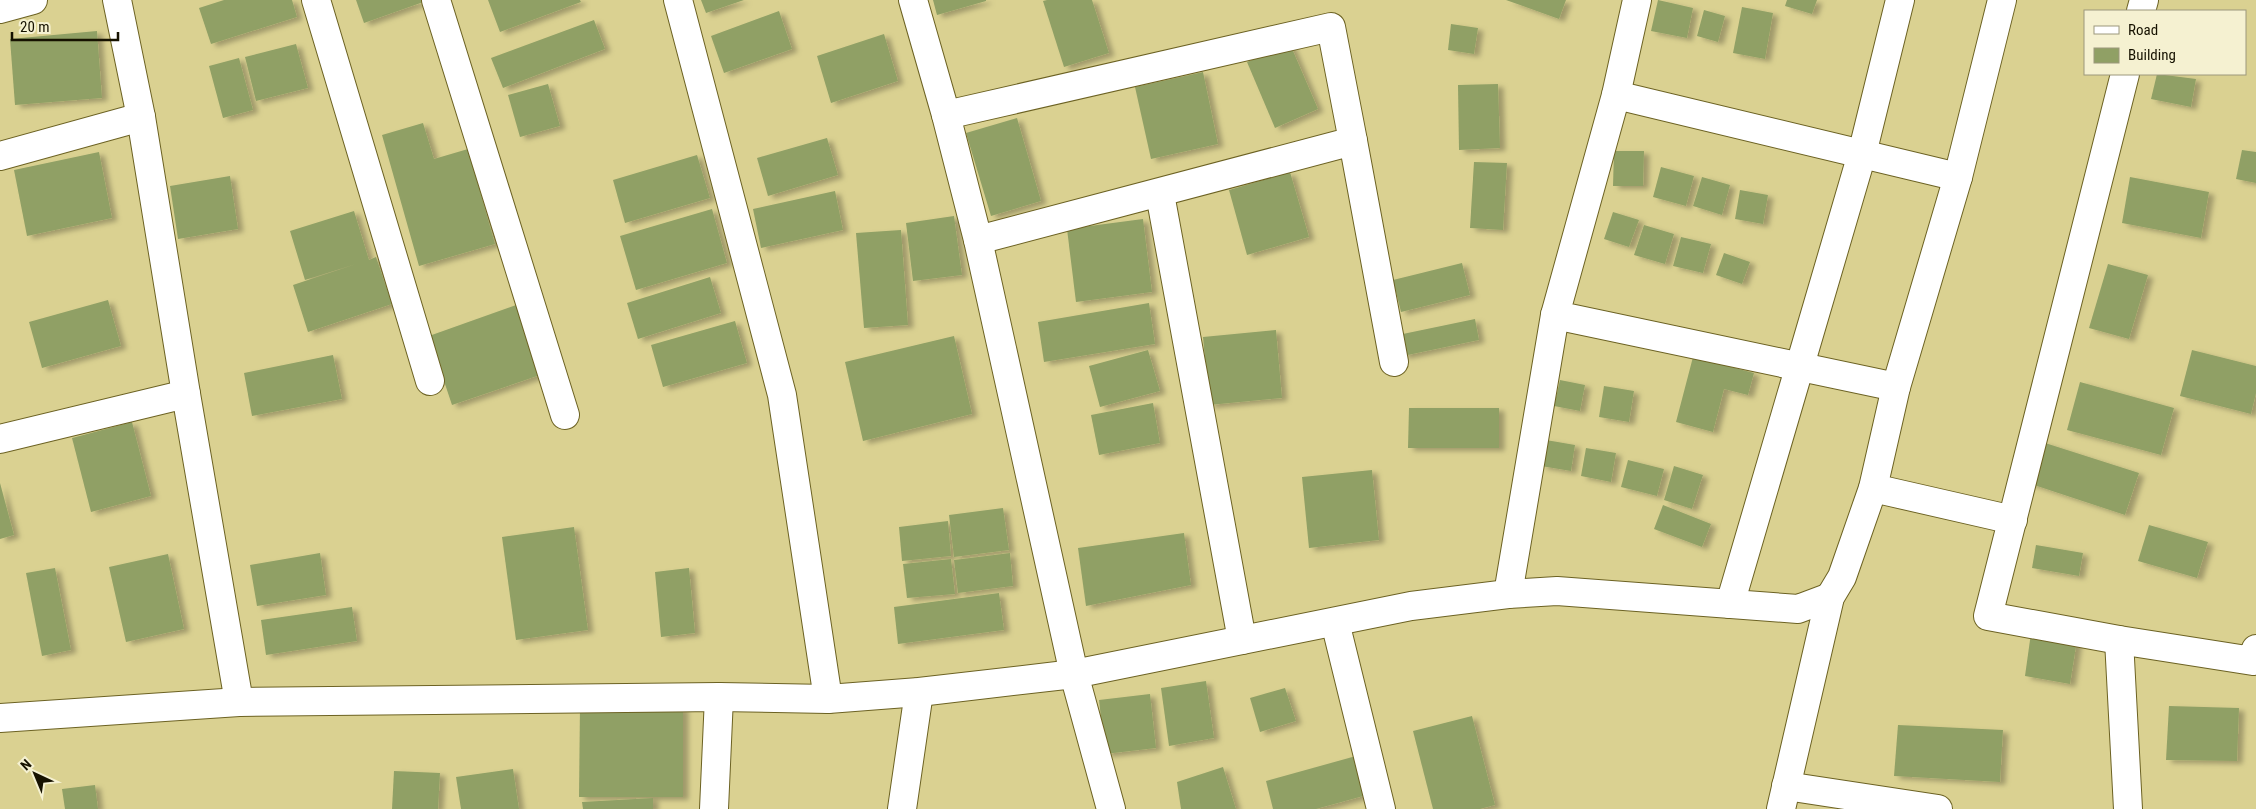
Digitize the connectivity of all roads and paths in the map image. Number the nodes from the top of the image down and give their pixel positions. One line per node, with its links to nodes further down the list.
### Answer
1 (33, 0): 10 (street)
2 (117, 0): 14 (street)
3 (316, 0): 24 (street)
4 (436, 0): 27 (street)
5 (678, 0): 41 (street)
6 (913, 0): 13 (street)
7 (1637, 0): 12 (street)
8 (1900, 0): 16 (street)
9 (2002, 0): 18 (street)
10 (0, 9)
11 (2126, 75): 30 (street)
12 (1616, 95): 16 (street); 21 (street)
13 (946, 115): 15 (street); 20 (street)
14 (141, 117): 17 (street); 26 (street)
15 (1353, 141): 19 (street); 22 (street)
16 (1862, 154): 18 (street); 23 (street)
17 (0, 156)
18 (1958, 177): 25 (street)
19 (1160, 194): 20 (street); 35 (street)
20 (978, 240): 38 (street)
21 (1556, 315): 23 (street); 31 (street)
22 (1394, 362)
23 (1801, 366): 25 (street); 33 (street)
24 (430, 381)
25 (1896, 387): 29 (street)
26 (186, 394): 28 (street); 42 (street)
27 (565, 415)
28 (0, 439)
29 (1873, 488): 30 (street); 32 (street)
30 (2013, 520): 36 (street)
31 (1508, 594): 33 (street); 34 (street)
32 (1830, 596): 33 (street); 44 (street)
33 (1730, 604)
34 (1335, 622): 35 (street); 48 (street)
35 (1242, 640): 38 (street)
36 (2119, 640): 37 (street); 50 (street)
37 (2256, 649)
38 (1074, 674): 39 (street); 47 (street)
39 (918, 692): 41 (street); 46 (street)
40 (719, 697): 41 (street); 42 (street); 45 (street)
41 (828, 699)
42 (239, 702): 43 (street)
43 (0, 718)
44 (1784, 797): 49 (street)
45 (714, 809)
46 (902, 809)
47 (1111, 809)
48 (1381, 809)
49 (1938, 809)
50 (2128, 809)

